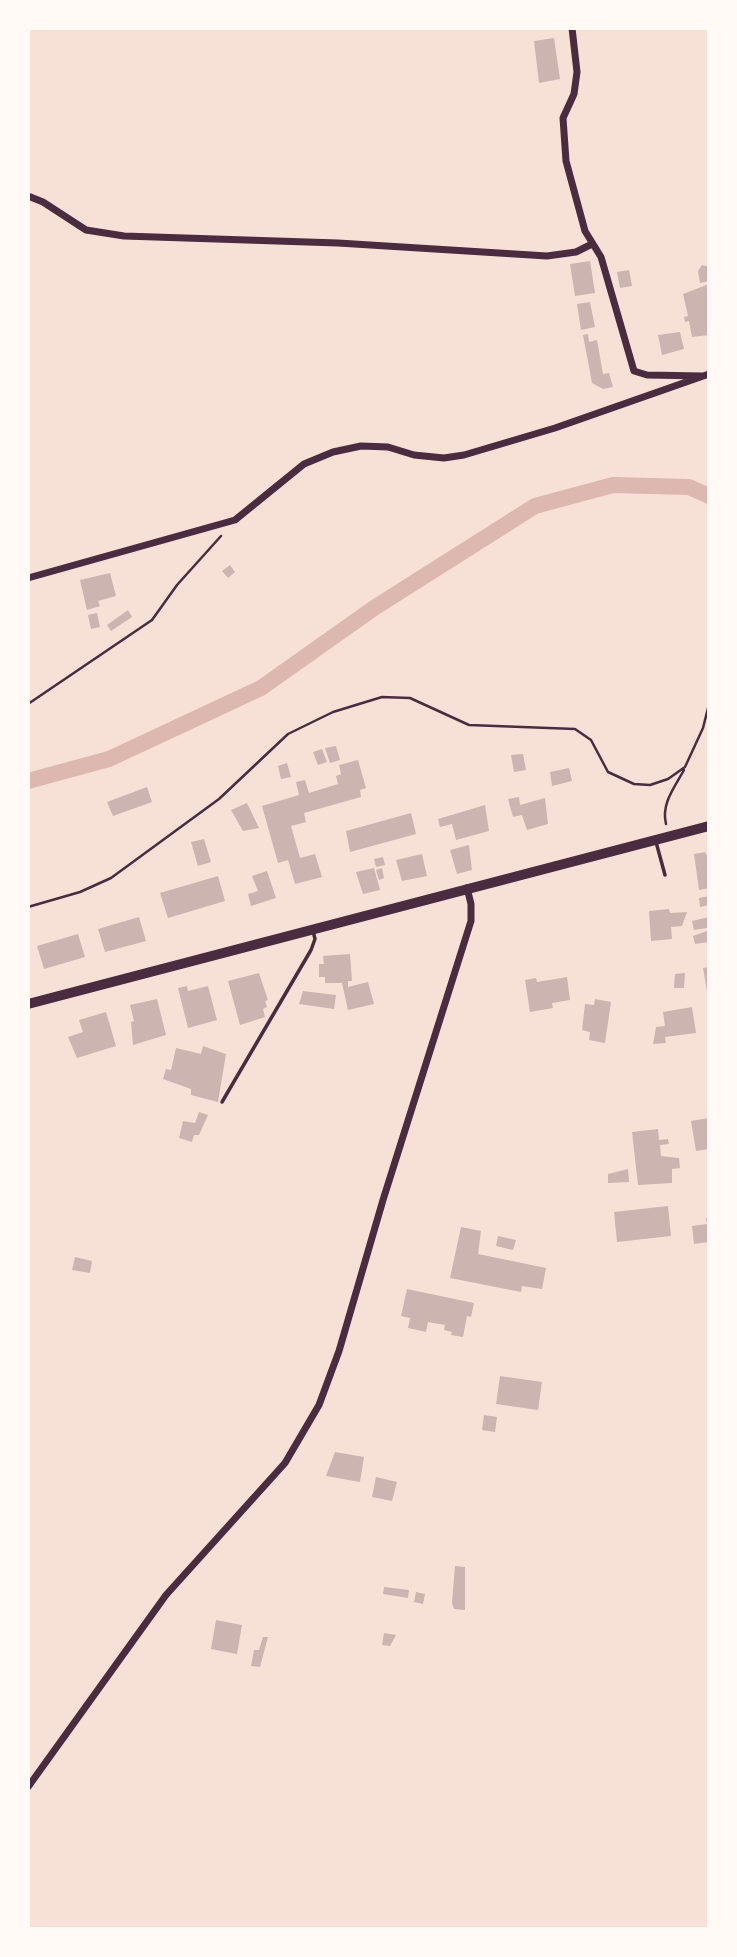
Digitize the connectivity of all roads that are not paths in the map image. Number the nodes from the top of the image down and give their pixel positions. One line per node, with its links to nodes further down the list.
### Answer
1 (572, 28): 3 (street)
2 (28, 196): 3 (street)
3 (592, 244): 4 (street)
4 (706, 375): 5 (street)
5 (28, 578)
6 (709, 826): 7 (main road)
7 (656, 840): 8 (lane); 9 (main road)
8 (665, 875)
9 (467, 888): 10 (main road); 13 (street)
10 (312, 929): 11 (main road); 12 (lane)
11 (28, 1004)
12 (222, 1102)
13 (28, 1787)

